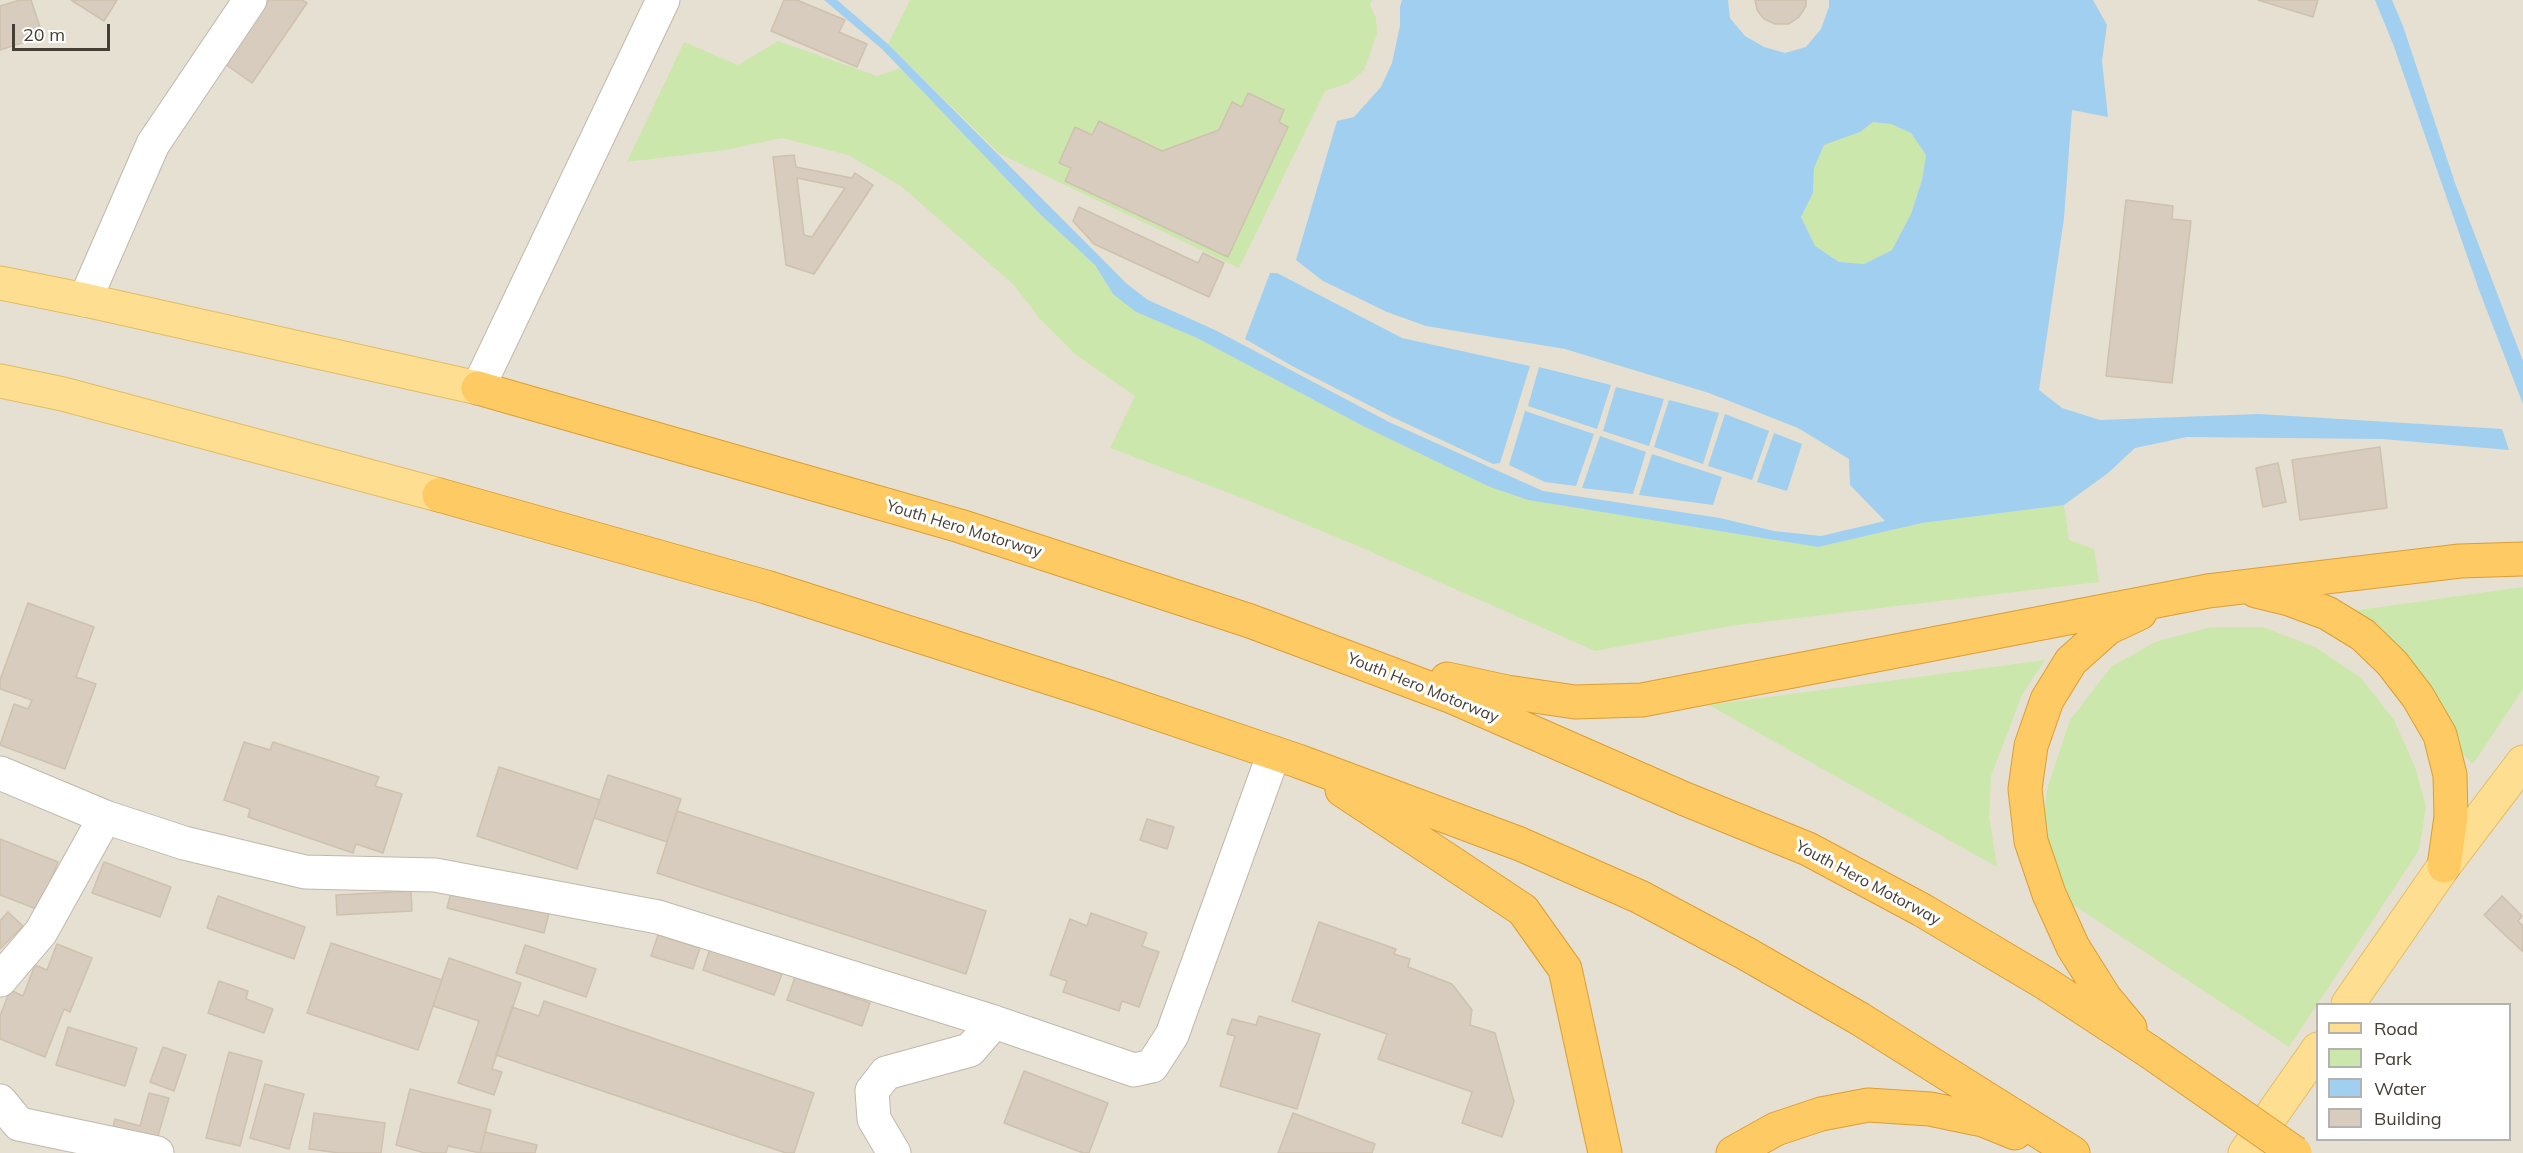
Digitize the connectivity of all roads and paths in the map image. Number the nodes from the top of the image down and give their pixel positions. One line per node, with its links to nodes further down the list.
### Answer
1 (250, 0): 4 (street)
2 (663, 0): 6 (street)
3 (0, 283): 4 (main road)
4 (85, 300): 6 (main road)
5 (0, 381): 7 (main road)
6 (478, 388): 10 (highway, Youth Hero Motorway)
7 (439, 495): 11 (highway)
8 (2523, 559): 9 (highway)
9 (2208, 591): 10 (highway); 15 (highway); 19 (highway)
10 (1340, 655): 19 (highway, Youth Hero Motorway)
11 (1286, 757): 18 (street); 24 (highway); 27 (highway)
12 (2523, 762): 15 (main road)
13 (0, 773): 14 (street)
14 (105, 817): 16 (street); 18 (street)
15 (2444, 866): 17 (main road)
16 (0, 980)
17 (2349, 1003)
18 (994, 1022): 23 (street)
19 (2151, 1052): 29 (highway, Youth Hero Motorway, bridge)
20 (2316, 1052): 28 (main road)
21 (0, 1101): 22 (street)
22 (157, 1153)
23 (894, 1153)
24 (1605, 1153)
25 (1733, 1153): 26 (highway)
26 (2065, 1153)
27 (2073, 1153)
28 (2245, 1153)
29 (2295, 1153)

